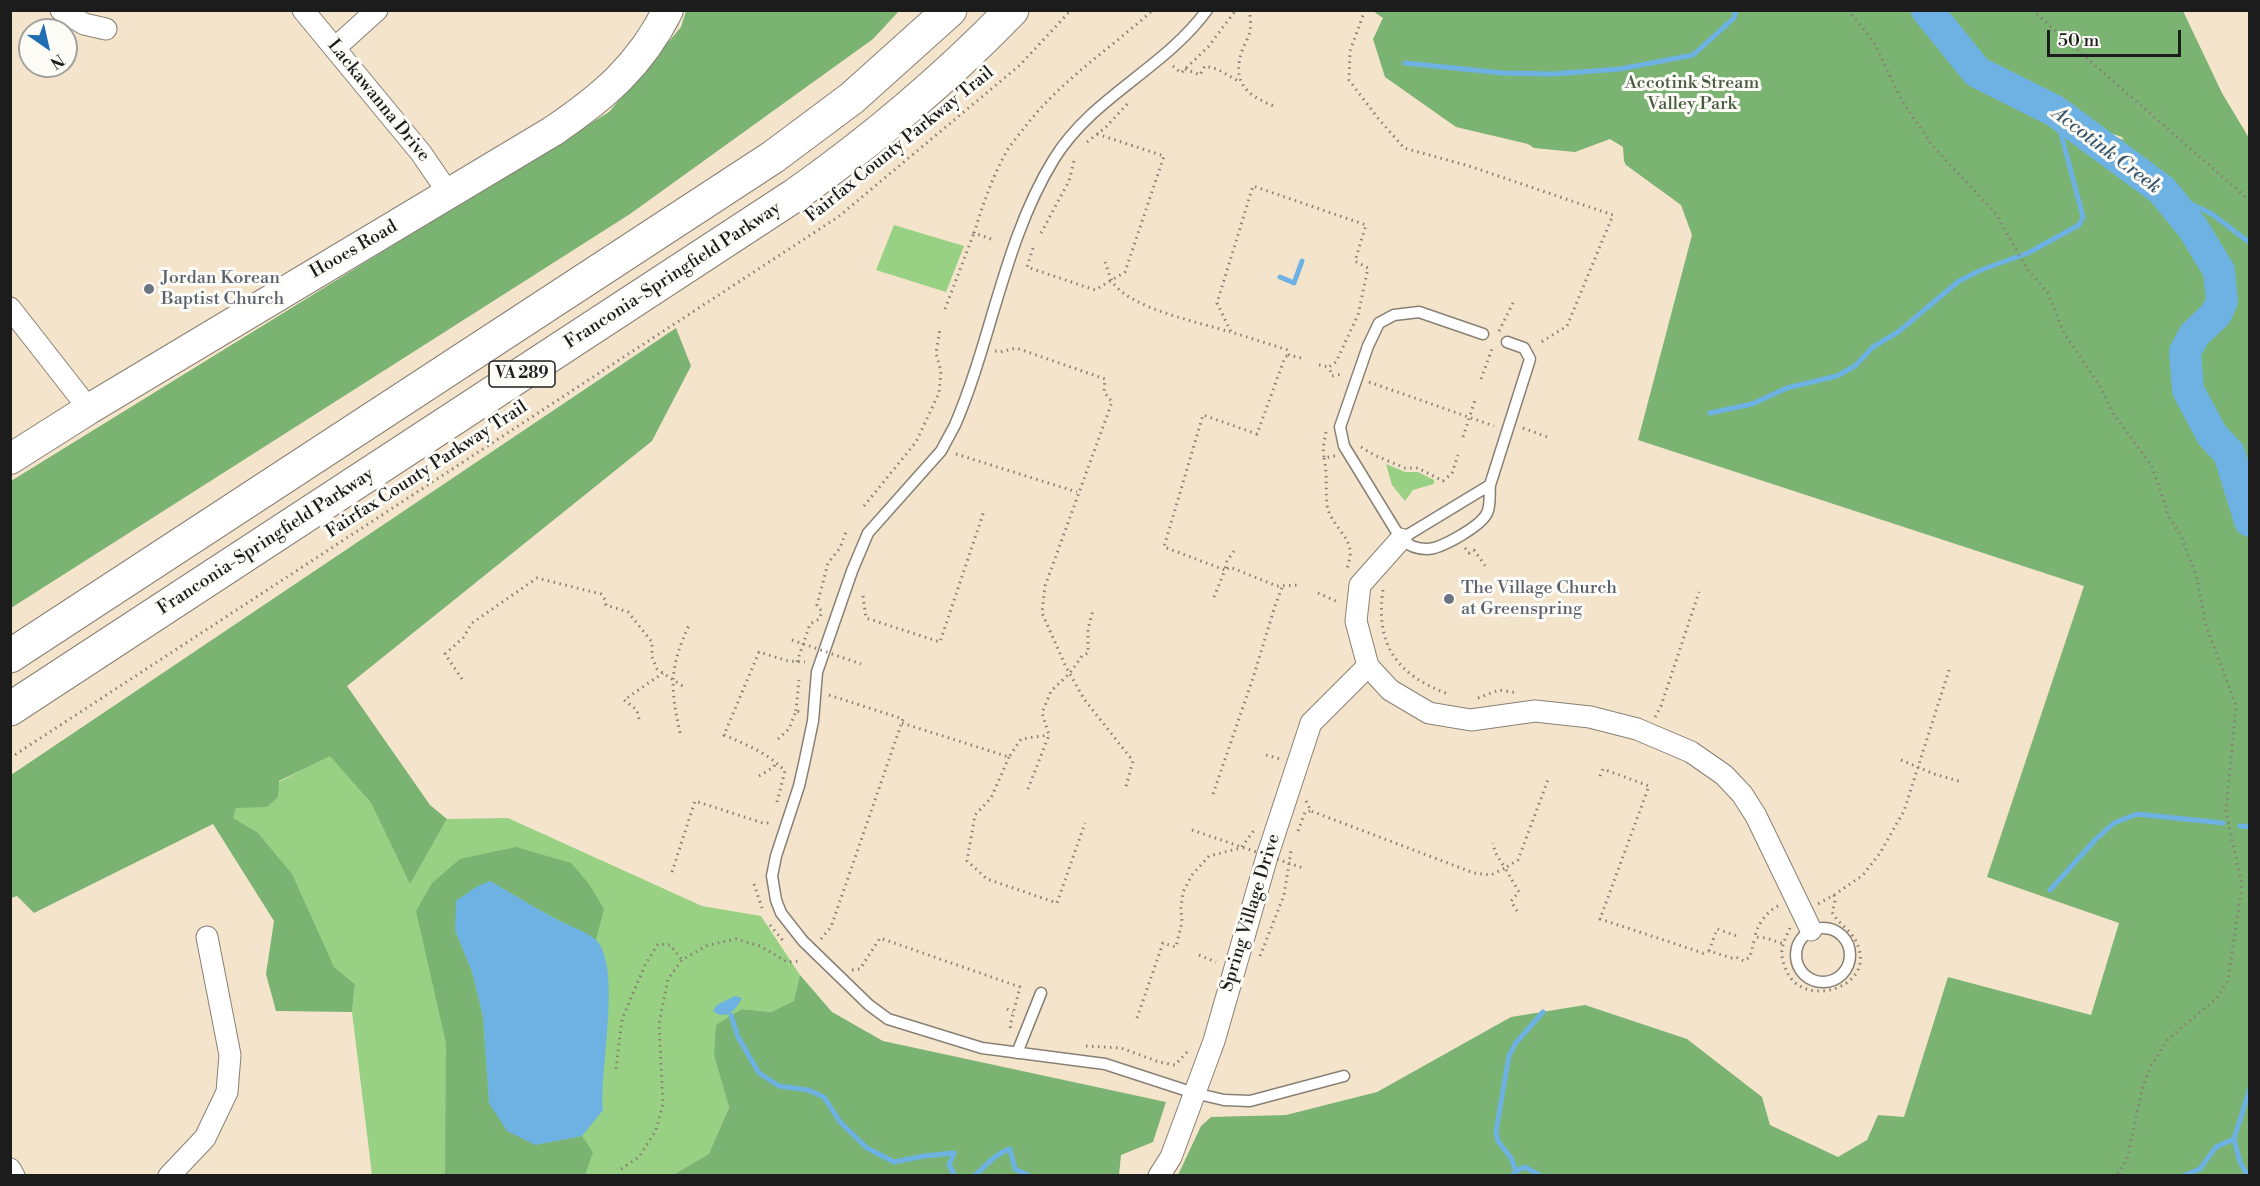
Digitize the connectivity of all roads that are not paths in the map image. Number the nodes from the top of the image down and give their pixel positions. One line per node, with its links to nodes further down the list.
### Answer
1 (61, 10): 8 (street)
2 (303, 10): 9 (street, Lackawanna Drive)
3 (377, 10): 9 (street)
4 (668, 10): 10 (street, Hooes Road)
5 (950, 10): 18 (main road, VA 289)
6 (1012, 10): 20 (main road, Franconia-Springfield Parkway / VA 289)
7 (1207, 10): 24 (lane)
8 (106, 29)
9 (335, 48): 10 (street, Lackawanna Drive)
10 (449, 194): 14 (street, Hooes Road)
11 (10, 308): 14 (street)
12 (1484, 334): 17 (lane)
13 (1507, 342): 16 (lane)
14 (89, 409): 15 (street, Hooes Road)
15 (10, 459)
16 (1490, 485): 17 (lane); 17 (lane)
17 (1401, 539): 19 (street)
18 (10, 656)
19 (1368, 666): 21 (street); 26 (street, Spring Village Drive)
20 (10, 709)
21 (1801, 926): 21 (lane)
22 (207, 937): 29 (street)
23 (1041, 993): 24 (lane)
24 (1017, 1053): 26 (lane)
25 (1344, 1076): 26 (lane)
26 (1194, 1093): 30 (street, Spring Village Drive)
27 (10, 1169): 28 (street)
28 (14, 1176)
29 (169, 1176)
30 (1159, 1176)

